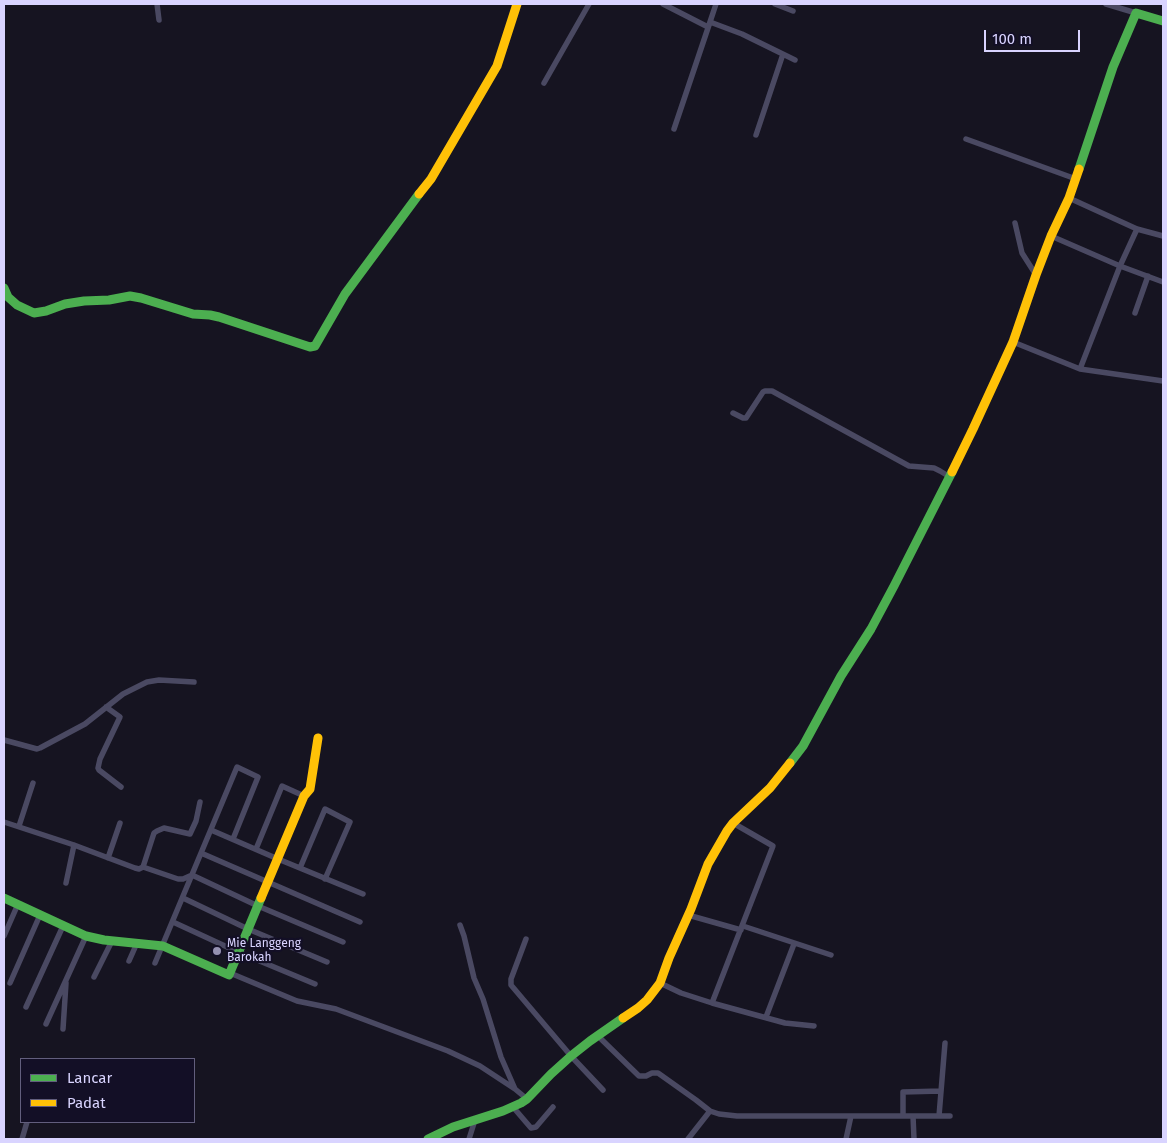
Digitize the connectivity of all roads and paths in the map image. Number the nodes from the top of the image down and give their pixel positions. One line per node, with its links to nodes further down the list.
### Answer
1 (158, 4): 10 (street)
2 (517, 4): 29 (main road)
3 (589, 4): 15 (street)
4 (663, 4): 12 (street)
5 (716, 4): 12 (street)
6 (775, 4): 8 (street)
7 (1106, 4): 9 (street)
8 (793, 12)
9 (1136, 13): 11 (main road); 19 (main road)
10 (159, 20)
11 (1163, 21)
12 (709, 25): 13 (street); 16 (street)
13 (783, 54): 14 (street); 17 (street)
14 (795, 60)
15 (544, 83)
16 (674, 129)
17 (756, 135)
18 (966, 140): 19 (street)
19 (1076, 179): 20 (main road)
20 (1069, 198): 22 (street); 23 (main road)
21 (1016, 223): 26 (street)
22 (1137, 228): 24 (street); 25 (street)
23 (1051, 236): 25 (street); 26 (main road)
24 (1163, 236)
25 (1120, 266): 27 (street); 32 (street)
26 (1036, 276): 31 (main road)
27 (1148, 276): 28 (street); 30 (street)
28 (1163, 282)
29 (4, 288)
30 (1135, 313)
31 (1012, 342): 32 (street); 35 (main road)
32 (1080, 369): 33 (street)
33 (1163, 380)
34 (733, 413): 35 (street)
35 (950, 477): 46 (main road)
36 (194, 682): 37 (street)
37 (106, 707): 39 (street); 41 (street)
38 (318, 738): 42 (main road)
39 (4, 740)
40 (33, 783): 47 (street)
41 (121, 787)
42 (304, 796): 51 (street); 54 (main road)
43 (200, 802): 55 (street)
44 (4, 822): 47 (street)
45 (120, 823): 53 (street)
46 (733, 823): 67 (main road); 72 (street)
47 (19, 826): 50 (street)
48 (211, 830): 49 (street); 49 (street); 52 (street)
49 (234, 840): 51 (street)
50 (74, 845): 53 (street); 60 (street)
51 (256, 850): 54 (street)
52 (202, 853): 57 (street); 59 (street)
53 (108, 858): 55 (street)
54 (278, 859): 56 (street); 59 (main road)
55 (143, 867): 57 (street)
56 (300, 868): 58 (street); 58 (street)
57 (192, 876): 63 (street); 65 (street)
58 (325, 879): 61 (street)
59 (268, 882): 65 (main road); 69 (street)
60 (66, 883)
61 (363, 894)
62 (4, 898): 64 (main road)
63 (183, 898): 68 (street); 73 (street)
64 (18, 904): 66 (main road); 74 (street)
65 (258, 906): 73 (main road); 78 (street)
66 (40, 915): 71 (main road); 90 (street)
67 (688, 915): 72 (street); 91 (main road)
68 (173, 922): 81 (street); 82 (street)
69 (360, 922)
70 (460, 925): 102 (street)
71 (63, 926): 75 (main road); 94 (street)
72 (742, 928): 80 (street); 93 (street)
73 (248, 929): 82 (main road); 85 (street)
74 (4, 936)
75 (86, 936): 77 (main road); 89 (street)
76 (526, 939): 101 (street)
77 (112, 941): 79 (main road); 88 (street)
78 (343, 942)
79 (137, 943): 81 (main road); 84 (street)
80 (794, 944): 83 (street); 95 (street)
81 (163, 946): 86 (street); 87 (main road)
82 (238, 952): 87 (main road); 92 (street)
83 (831, 955)
84 (129, 960)
85 (327, 962)
86 (155, 963)
87 (230, 973): 102 (street)
88 (94, 977)
89 (66, 979): 96 (street); 98 (street)
90 (10, 983)
91 (660, 983): 93 (street); 99 (main road)
92 (315, 984)
93 (712, 1003): 95 (street)
94 (26, 1007)
95 (766, 1017): 97 (street)
96 (46, 1024)
97 (814, 1026)
98 (63, 1029)
99 (598, 1036): 101 (main road); 108 (street)
100 (945, 1043): 104 (street)
101 (571, 1056): 103 (street); 105 (main road)
102 (515, 1089): 105 (street)
103 (603, 1090)
104 (941, 1091): 110 (street); 112 (street)
105 (527, 1099): 106 (main road)
106 (513, 1107): 107 (street); 114 (main road)
107 (553, 1107)
108 (710, 1111): 109 (street); 119 (street)
109 (851, 1116): 110 (street); 120 (street)
110 (903, 1116): 111 (street)
111 (913, 1116): 112 (street); 121 (street)
112 (939, 1116): 113 (street)
113 (950, 1116)
114 (475, 1120): 117 (main road); 118 (street)
115 (27, 1123): 116 (street)
116 (22, 1139)
117 (428, 1139)
118 (469, 1139)
119 (688, 1139)
120 (846, 1139)
121 (914, 1139)

